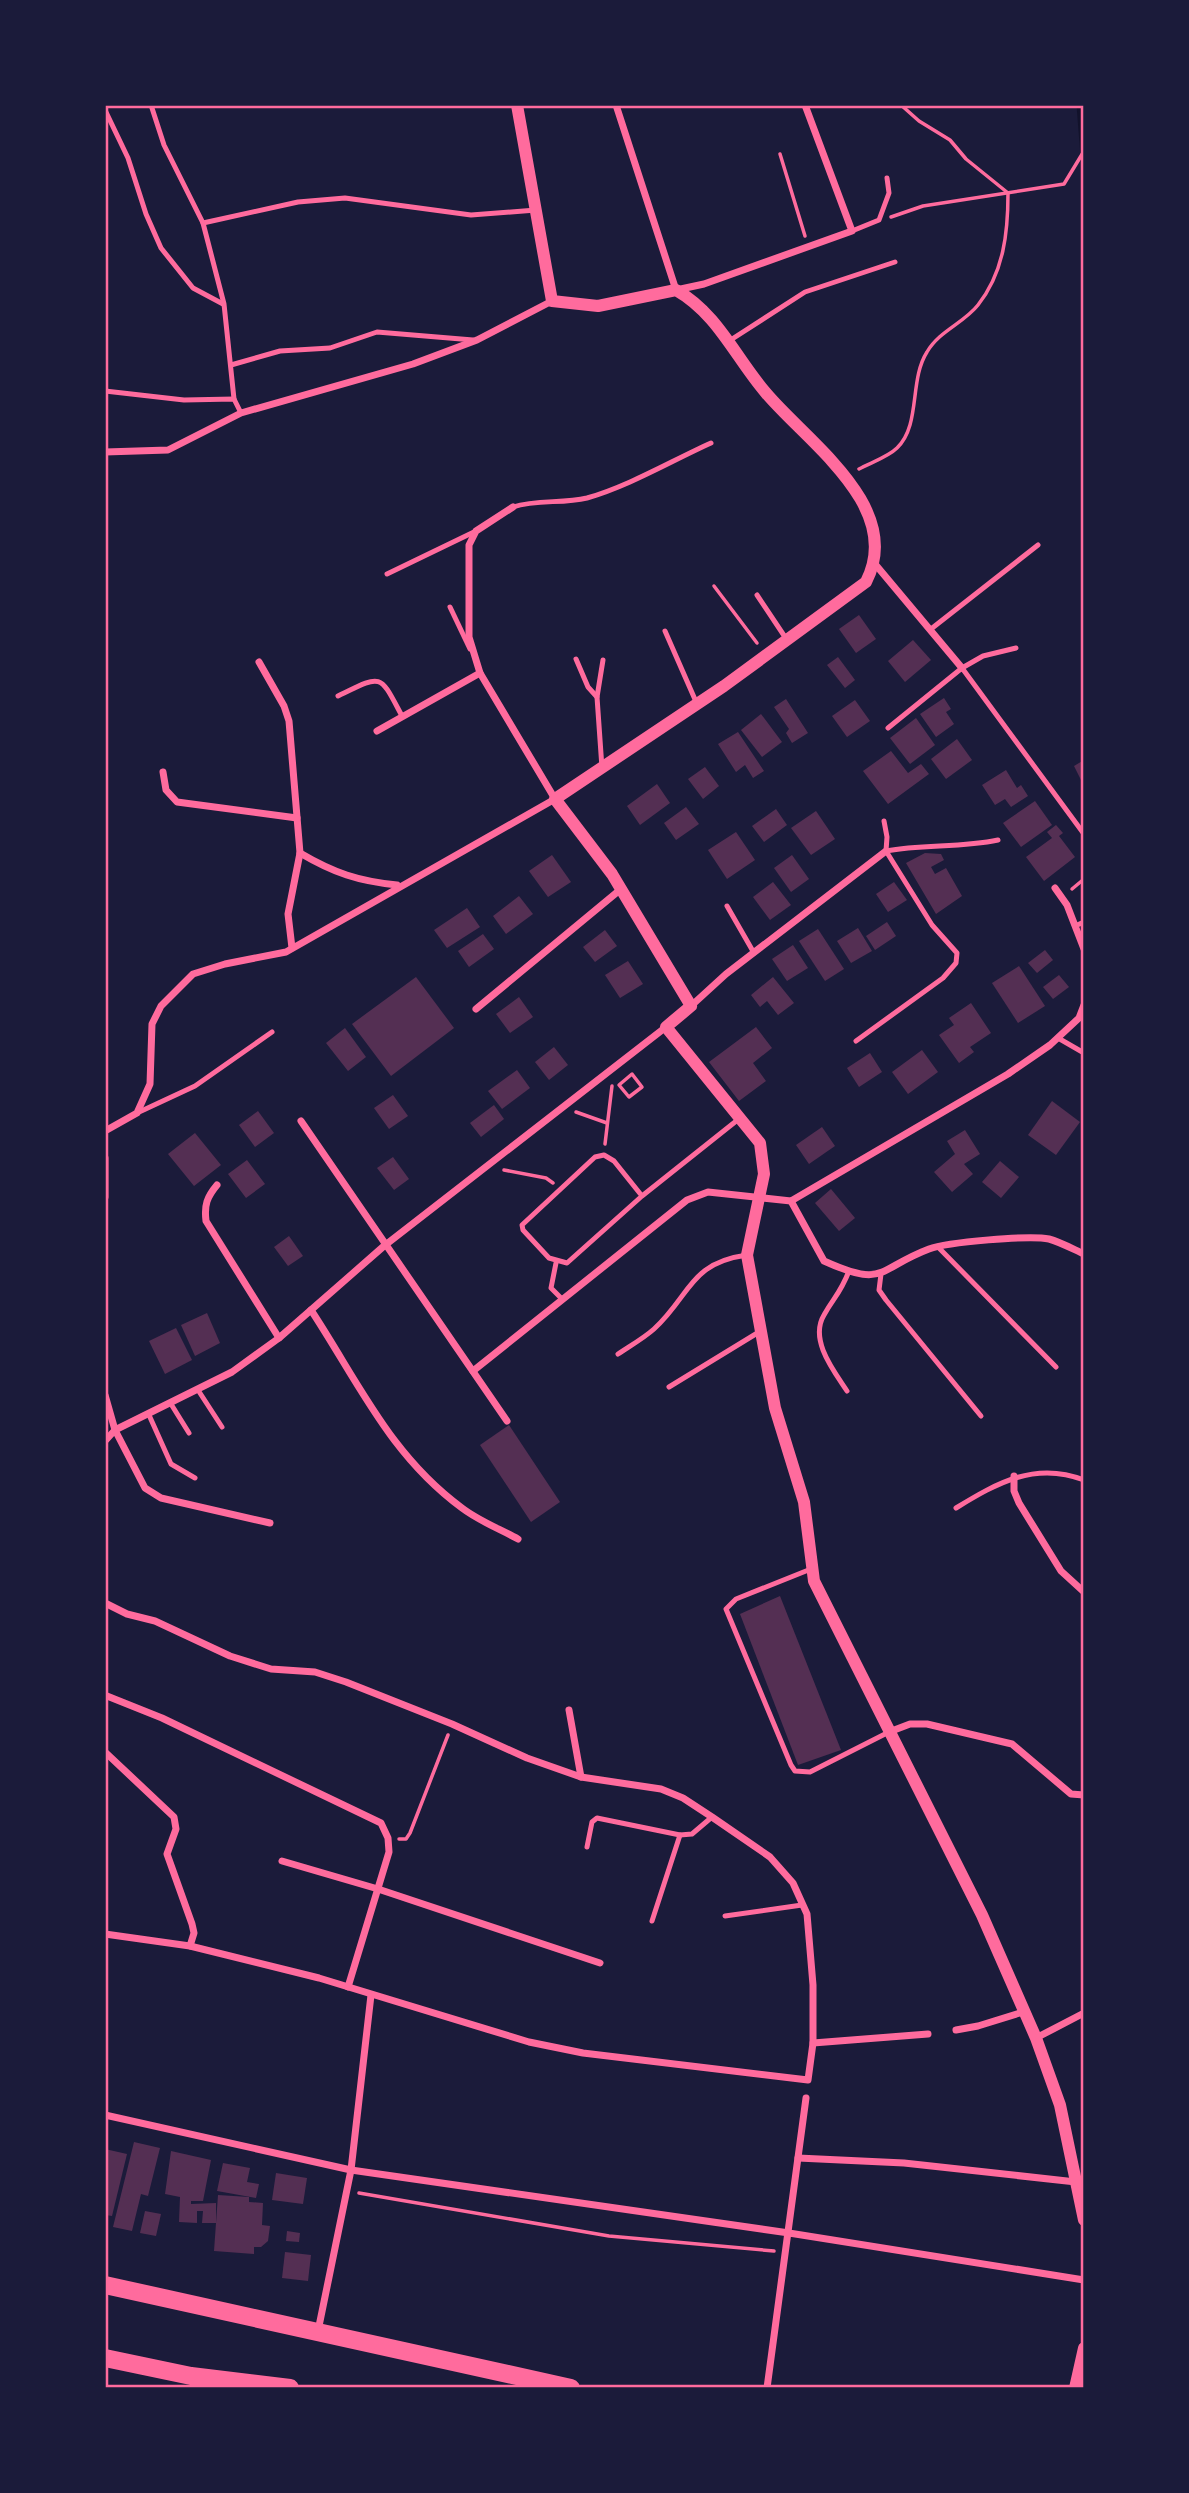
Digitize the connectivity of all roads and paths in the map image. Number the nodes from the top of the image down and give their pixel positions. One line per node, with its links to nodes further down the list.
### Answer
1 (151, 105): 13 (lane)
2 (517, 105): 11 (street)
3 (616, 105): 17 (street)
4 (805, 105): 14 (street)
5 (901, 105): 10 (path)
6 (105, 110): 19 (lane)
7 (1084, 151): 10 (path)
8 (780, 154): 15 (path)
9 (887, 178): 12 (lane)
10 (1008, 193): 12 (path); 28 (path)
11 (538, 210): 13 (lane); 18 (street)
12 (879, 220): 14 (lane)
13 (203, 223): 19 (lane)
14 (852, 231): 15 (street)
15 (808, 247): 17 (street)
16 (895, 262): 21 (lane)
17 (676, 290): 18 (street); 21 (street)
18 (552, 301): 20 (street)
19 (224, 304): 22 (lane)
20 (477, 340): 22 (lane); 25 (street)
21 (729, 342): 28 (street)
22 (231, 365): 24 (lane)
23 (105, 391): 24 (lane)
24 (234, 399): 25 (lane)
25 (241, 413): 27 (street)
26 (711, 443): 29 (lane)
27 (105, 452)
28 (845, 476): 32 (street)
29 (513, 508): 30 (street)
30 (476, 531): 33 (lane); 41 (street)
31 (1038, 545): 37 (lane)
32 (876, 564): 37 (street); 39 (street)
33 (387, 574)
34 (714, 586): 42 (path)
35 (757, 595): 39 (lane)
36 (450, 607): 41 (lane)
37 (931, 629): 46 (street)
38 (666, 631): 50 (lane)
39 (787, 640): 42 (street)
40 (1016, 648): 46 (lane)
41 (472, 653): 47 (street)
42 (765, 655): 50 (street)
43 (576, 659): 49 (lane)
44 (603, 660): 49 (lane)
45 (258, 662): 57 (street)
46 (962, 668): 52 (lane); 59 (lane)
47 (480, 673): 51 (street); 56 (street)
48 (338, 696): 51 (lane)
49 (597, 697): 54 (lane)
50 (697, 704): 54 (street)
51 (402, 716): 53 (street)
52 (888, 729)
53 (377, 731)
54 (602, 768): 56 (street)
55 (163, 772): 57 (street)
56 (555, 799): 63 (street); 65 (street)
57 (297, 818): 62 (street)
58 (884, 821): 61 (lane)
59 (1084, 834)
60 (998, 840): 61 (lane)
61 (886, 850): 71 (street); 78 (lane)
62 (300, 853): 63 (street); 69 (street)
63 (399, 885): 69 (street)
64 (1055, 888): 68 (street)
65 (621, 889): 73 (street); 74 (street)
66 (727, 906): 71 (lane)
67 (1084, 922): 68 (lane)
68 (1076, 926): 70 (street)
69 (292, 948): 83 (street)
70 (1084, 949)
71 (754, 953): 73 (street)
72 (1084, 1005): 77 (street)
73 (691, 1006): 75 (street)
74 (476, 1009)
75 (666, 1027): 80 (street); 84 (street)
76 (272, 1032): 83 (lane)
77 (1058, 1038): 79 (lane); 96 (street)
78 (856, 1041)
79 (1084, 1053)
80 (615, 1067): 82 (street); 86 (path)
81 (632, 1074): 81 (path)
82 (563, 1108): 86 (path); 90 (street)
83 (137, 1113): 87 (street)
84 (740, 1118): 93 (lane); 95 (street)
85 (300, 1121): 97 (street)
86 (607, 1124): 88 (path)
87 (105, 1131)
88 (604, 1155): 92 (lane); 93 (lane)
89 (105, 1158): 94 (street)
90 (485, 1168): 92 (path); 97 (street)
91 (216, 1185): 107 (street)
92 (560, 1189): 101 (lane)
93 (642, 1196): 101 (lane)
94 (105, 1197)
95 (760, 1199): 96 (street); 100 (street); 104 (street)
96 (790, 1201): 102 (street)
97 (384, 1246): 105 (street); 110 (street)
98 (938, 1247): 99 (street); 103 (street); 109 (lane)
99 (1084, 1254)
100 (747, 1255): 106 (street); 108 (lane)
101 (556, 1263): 104 (lane)
102 (849, 1271): 103 (street); 113 (lane)
103 (881, 1274): 118 (lane)
104 (562, 1299): 110 (street)
105 (311, 1310): 107 (street); 129 (street)
106 (759, 1332): 111 (lane); 130 (street)
107 (279, 1338): 112 (street)
108 (618, 1354)
109 (1056, 1367)
110 (472, 1371): 119 (street)
111 (668, 1387)
112 (198, 1390): 115 (street); 120 (lane)
113 (847, 1391)
114 (105, 1395): 117 (street)
115 (171, 1404): 116 (street); 122 (lane)
116 (149, 1415): 121 (street); 125 (lane)
117 (107, 1416): 121 (street)
118 (981, 1416)
119 (507, 1421)
120 (222, 1427)
121 (115, 1430): 123 (street); 128 (street)
122 (189, 1433)
123 (105, 1441)
124 (1014, 1476): 126 (lane); 127 (lane); 131 (street)
125 (195, 1479)
126 (1084, 1480)
127 (956, 1508)
128 (270, 1523)
129 (518, 1539)
130 (811, 1569): 136 (street); 136 (lane)
131 (1084, 1592)
132 (105, 1603): 135 (street)
133 (107, 1696): 142 (street)
134 (569, 1710): 138 (street)
135 (452, 1724): 138 (street); 142 (path)
136 (889, 1732): 139 (street); 154 (street)
137 (105, 1752): 150 (street)
138 (582, 1777): 140 (street)
139 (1084, 1796)
140 (712, 1816): 141 (lane); 146 (street)
141 (680, 1835): 143 (lane); 148 (lane)
142 (388, 1841): 145 (street)
143 (587, 1847)
144 (282, 1861): 145 (street)
145 (378, 1889): 151 (street); 152 (street)
146 (802, 1905): 147 (lane); 159 (street)
147 (725, 1916)
148 (652, 1921)
149 (105, 1934): 150 (street)
150 (190, 1946): 152 (street)
151 (600, 1963)
152 (348, 1987): 153 (street)
153 (371, 1995): 159 (street); 163 (street)
154 (1023, 2012): 156 (street); 158 (street)
155 (1084, 2013): 158 (street)
156 (956, 2030)
157 (928, 2034): 159 (street)
158 (1036, 2038): 164 (street)
159 (813, 2043)
160 (806, 2098): 162 (street)
161 (105, 2115): 163 (street)
162 (798, 2158): 164 (street); 167 (street)
163 (351, 2170): 165 (street); 167 (street)
164 (1078, 2182): 166 (street)
165 (346, 2191): 168 (path); 171 (street)
166 (1084, 2220)
167 (789, 2233): 168 (street); 169 (street)
168 (786, 2252): 178 (street)
169 (1084, 2280)
170 (105, 2285): 171 (main road)
171 (318, 2332): 177 (main road)
172 (1084, 2348): 179 (street)
173 (105, 2358): 174 (main road)
174 (191, 2376): 175 (main road); 176 (main road)
175 (228, 2388)
176 (290, 2388)
177 (571, 2388)
178 (767, 2388)
179 (1075, 2388)

